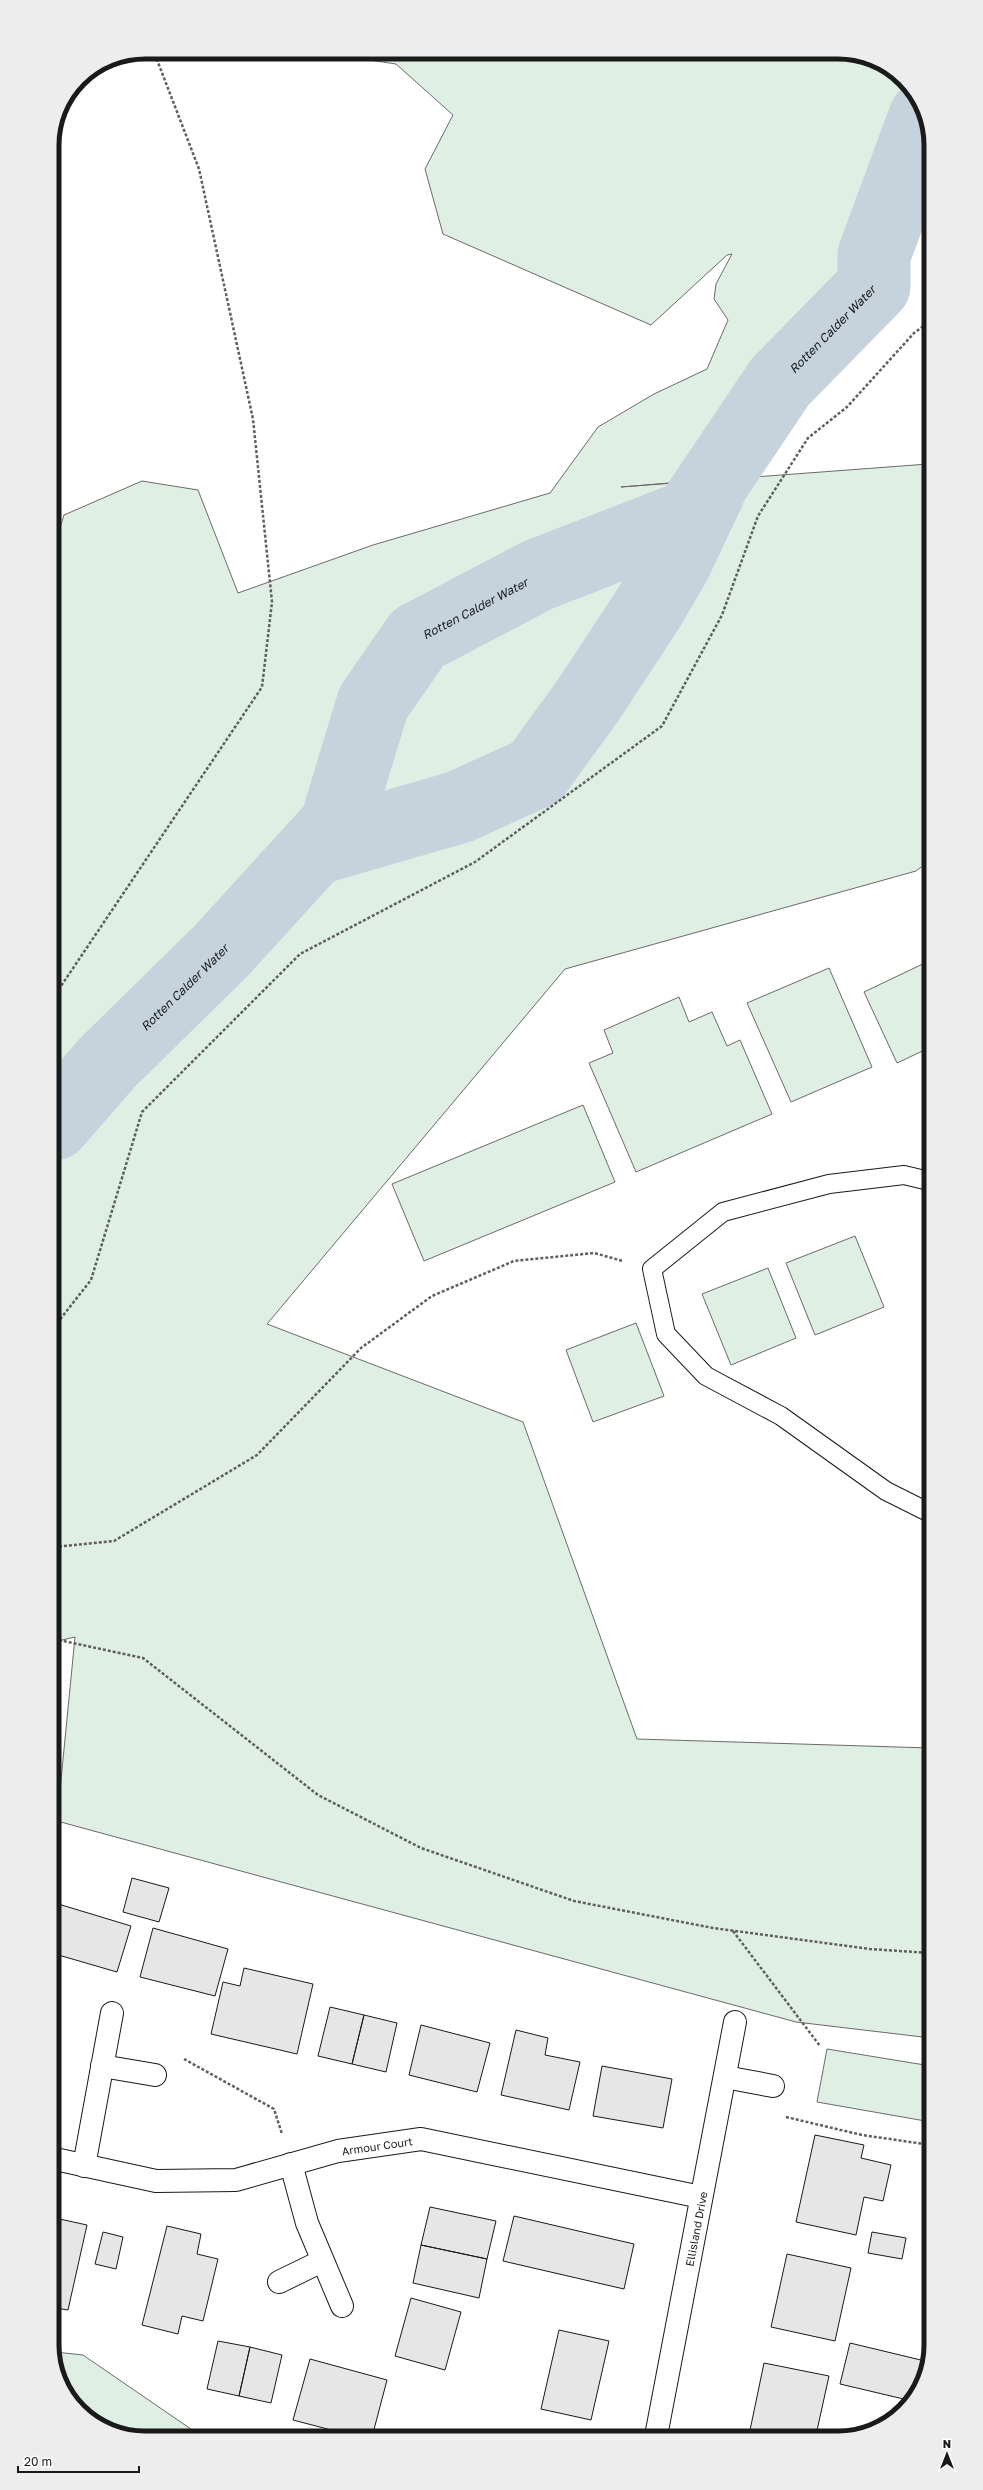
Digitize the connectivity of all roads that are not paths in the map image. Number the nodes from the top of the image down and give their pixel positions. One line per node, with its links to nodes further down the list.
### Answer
1 (924, 1180): 2 (lane)
2 (924, 1510)
3 (112, 2013): 5 (street)
4 (735, 2022): 7 (street, Ellisland Drive)
5 (102, 2066): 6 (street); 11 (street)
6 (155, 2075)
7 (725, 2077): 8 (street); 12 (street, Ellisland Drive)
8 (773, 2086)
9 (59, 2160): 11 (street, Armour Court)
10 (292, 2164): 11 (street, Armour Court); 12 (street, Armour Court); 13 (street)
11 (84, 2166)
12 (701, 2197): 16 (street, Ellisland Drive)
13 (322, 2261): 14 (street); 15 (street)
14 (279, 2282)
15 (342, 2306)
16 (657, 2431)

